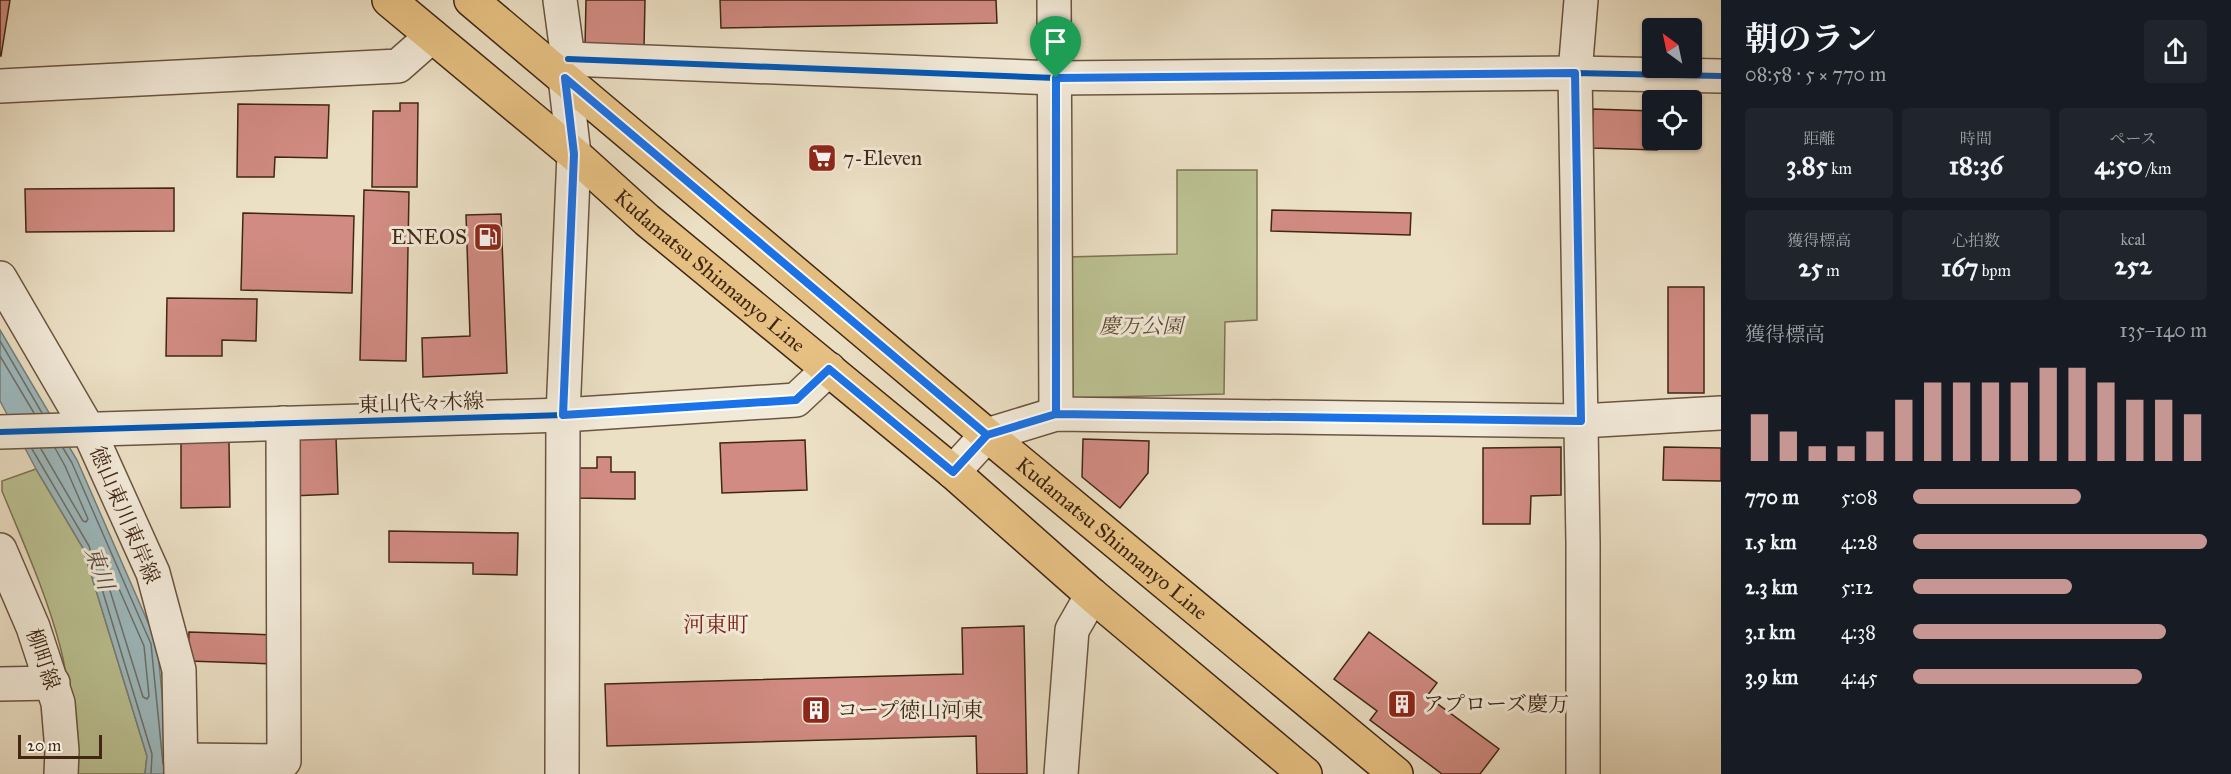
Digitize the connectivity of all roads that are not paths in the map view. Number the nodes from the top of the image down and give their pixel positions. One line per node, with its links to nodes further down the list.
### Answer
1 (388, 0): 6 (main road, Kudamatsu Shinnanyo Line)
2 (471, 0): 7 (main road, Kudamatsu Shinnanyo Line)
3 (560, 0): 7 (street)
4 (1054, 0): 10 (street)
5 (1581, 0): 8 (street)
6 (432, 36): 11 (street); 12 (main road, Kudamatsu Shinnanyo Line)
7 (566, 68): 10 (street); 12 (street); 22 (main road, Kudamatsu Shinnanyo Line)
8 (1575, 73): 9 (street); 10 (street); 18 (street)
9 (1721, 76)
10 (1056, 78): 16 (street)
11 (0, 86)
12 (574, 154): 14 (main road, Kudamatsu Shinnanyo Line); 17 (street)
13 (0, 278): 20 (street, 徳山東川東岸線)
14 (829, 369): 17 (street, 東山代々木線); 23 (main road, Kudamatsu Shinnanyo Line)
15 (1721, 413): 18 (street)
16 (1056, 414): 18 (street); 22 (street)
17 (563, 415): 19 (street, 東山代々木線); 30 (street)
18 (1581, 421): 34 (street)
19 (283, 423): 20 (street, 東山代々木線); 28 (street)
20 (81, 430): 21 (street, 東山代々木線); 28 (street, 徳山東川東岸線)
21 (0, 432)
22 (987, 435): 23 (street); 33 (main road, Kudamatsu Shinnanyo Line)
23 (953, 472): 25 (main road, Kudamatsu Shinnanyo Line)
24 (0, 550): 26 (street, 柳町線)
25 (1092, 595): 31 (street); 32 (main road, Kudamatsu Shinnanyo Line)
26 (53, 683): 27 (street); 29 (street, 柳町線)
27 (0, 684)
28 (181, 767)
29 (61, 774)
30 (562, 774)
31 (1061, 774)
32 (1305, 774)
33 (1396, 774)
34 (1583, 774)

